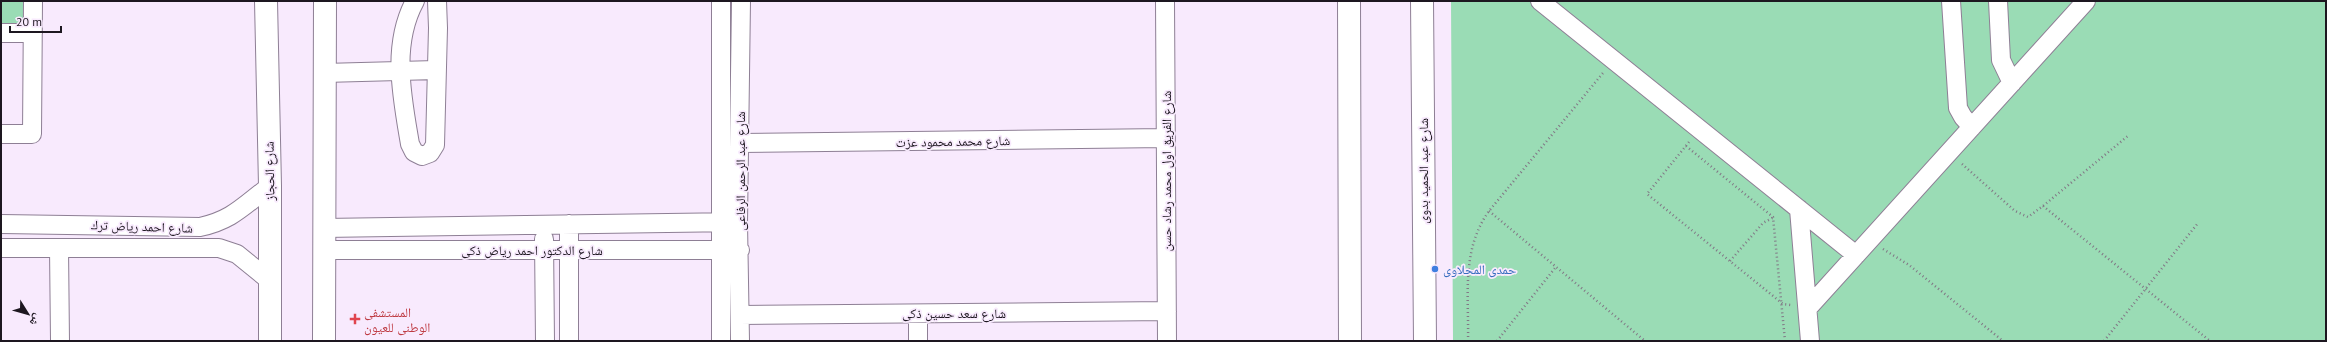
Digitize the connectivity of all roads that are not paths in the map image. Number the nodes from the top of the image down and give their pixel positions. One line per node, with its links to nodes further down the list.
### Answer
1 (33, 1): 16 (street)
2 (266, 1): 25 (main road, شارع الحجاز)
3 (325, 1): 19 (main road)
4 (415, 1): 18 (street)
5 (437, 1): 17 (street)
6 (721, 1): 27 (street, شارع عبد الرحمن الرفاعى)
7 (741, 1): 24 (street, شارع عبد الرحمن الرفاعى)
8 (1165, 1): 23 (street, شارع الفريق اول محمد رشاد حسن)
9 (1349, 1): 55 (main road)
10 (1422, 1): 56 (main road, شارع عبد الحميد بدوى)
11 (1540, 1): 26 (street)
12 (1951, 1): 21 (street)
13 (1998, 1): 20 (street)
14 (2086, 1): 20 (street)
15 (1, 33): 16 (street)
16 (33, 33): 22 (street)
17 (436, 70): 18 (street); 18 (street)
18 (401, 71): 19 (street)
19 (324, 73): 32 (main road)
20 (2012, 84): 21 (street)
21 (1972, 127): 40 (street)
22 (1, 134)
23 (1166, 138): 24 (street, شارع محمد محمود عزت); 43 (street, شارع الفريق اول محمد رشاد حسن)
24 (740, 143): 28 (street, شارع عبد الرحمن الرفاعى)
25 (270, 186): 29 (street, شارع احمد رياض ترك); 41 (main road, شارع الحجاز)
26 (1799, 209): 40 (street); 42 (street)
27 (720, 222): 28 (street, شارع الدكتور احمد رياض ذكى); 31 (street, شارع الدكتور احمد رياض ذكى); 38 (street, شارع عبد الرحمن الرفاعى)
28 (738, 222): 39 (street, شارع عبد الرحمن الرفاعى)
29 (1, 224)
30 (544, 224): 31 (street, شارع الدكتور احمد رياض ذكى); 32 (street, شارع الدكتور احمد رياض ذكى); 36 (street)
31 (569, 224): 37 (street)
32 (323, 228): 35 (main road)
33 (1, 248): 34 (street, شارع احمد رياض ترك)
34 (59, 248): 41 (street, شارع احمد رياض ترك); 46 (street)
35 (324, 250): 36 (street, شارع الدكتور احمد رياض ذكى); 48 (main road)
36 (544, 250): 37 (street, شارع الدكتور احمد رياض ذكى); 49 (street)
37 (569, 250): 38 (street, شارع الدكتور احمد رياض ذكى); 50 (street)
38 (721, 250): 39 (street, شارع الدكتور احمد رياض ذكى); 51 (street, شارع عبد الرحمن الرفاعى)
39 (740, 250): 45 (street, شارع عبد الرحمن الرفاعى)
40 (1856, 256): 42 (street)
41 (269, 280): 47 (main road, شارع الحجاز)
42 (1808, 308): 57 (street)
43 (1167, 312): 44 (street, شارع سعد حسين ذكى); 54 (street, شارع الفريق اول محمد رشاد حسن)
44 (918, 314): 45 (street, شارع سعد حسين ذكى); 53 (street)
45 (740, 315): 52 (street, شارع عبد الرحمن الرفاعى)
46 (60, 341)
47 (270, 341)
48 (324, 341)
49 (545, 341)
50 (569, 341)
51 (721, 341)
52 (740, 341)
53 (918, 341)
54 (1167, 341)
55 (1350, 341)
56 (1425, 341)
57 (1810, 341)

